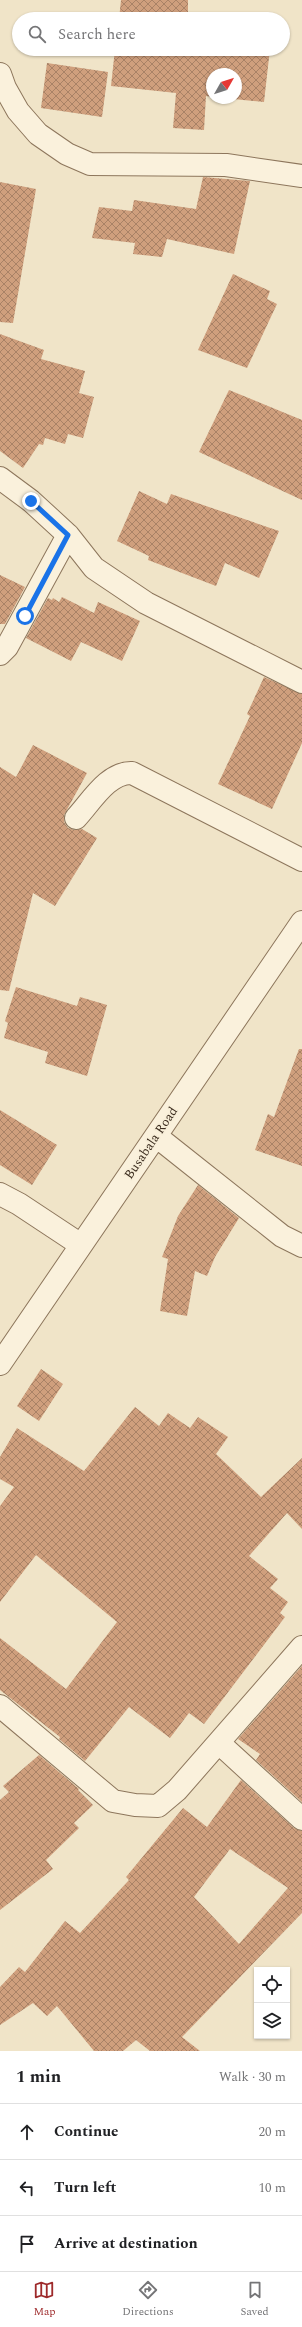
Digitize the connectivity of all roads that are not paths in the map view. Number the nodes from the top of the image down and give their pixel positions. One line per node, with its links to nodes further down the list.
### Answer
1 (0, 74): 2 (street)
2 (302, 176)
3 (0, 478): 4 (street)
4 (68, 535): 5 (street); 6 (street)
5 (0, 654)
6 (302, 682)
7 (76, 818): 8 (street)
8 (302, 860)
9 (302, 922): 10 (street, Busabala Road)
10 (156, 1136): 12 (street, Busabala Road); 13 (street)
11 (0, 1194): 12 (street)
12 (81, 1245): 14 (street, Busabala Road)
13 (302, 1246)
14 (0, 1364)
15 (302, 1647): 17 (street)
16 (0, 1706): 17 (street)
17 (219, 1743): 18 (street)
18 (302, 1819)

